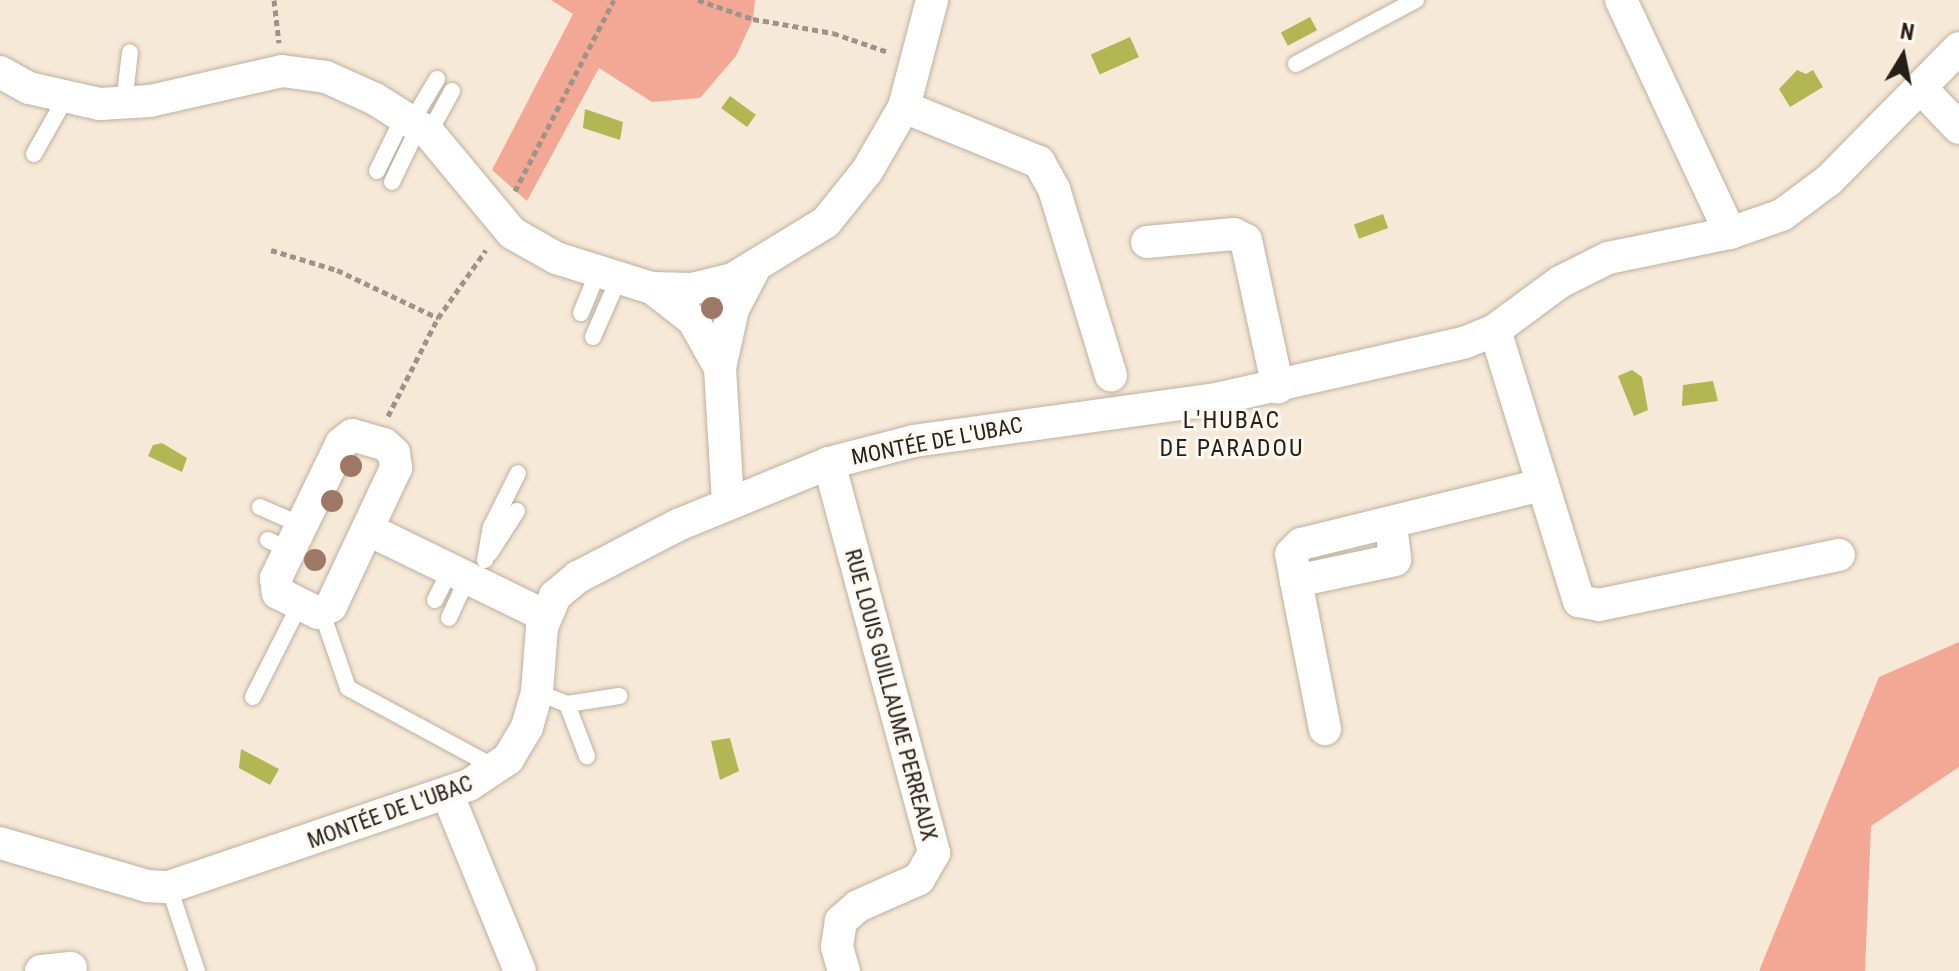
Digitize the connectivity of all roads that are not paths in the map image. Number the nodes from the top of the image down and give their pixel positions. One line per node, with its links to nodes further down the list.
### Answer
1 (932, 0): 13 (street)
2 (1416, 0): 6 (lane)
3 (1621, 0): 19 (street)
4 (1959, 48): 9 (street, MONTÉE DE L'UBAC)
5 (130, 52): 12 (lane)
6 (1296, 64)
7 (0, 72): 11 (street)
8 (437, 79): 14 (lane)
9 (1921, 88): 15 (street); 19 (street, MONTÉE DE L'UBAC)
10 (452, 91): 14 (lane)
11 (65, 99): 12 (street); 16 (lane)
12 (124, 103): 14 (street)
13 (904, 107): 21 (street); 28 (street)
14 (416, 124): 17 (lane); 18 (lane); 22 (street)
15 (1959, 128)
16 (34, 154)
17 (377, 171)
18 (392, 182)
19 (1730, 233): 25 (street, MONTÉE DE L'UBAC)
20 (1147, 242): 29 (street)
21 (753, 271): 23 (street); 27 (street)
22 (608, 277): 23 (street); 24 (lane); 26 (lane)
23 (652, 288): 27 (street)
24 (581, 313)
25 (1495, 330): 29 (street, MONTÉE DE L'UBAC); 32 (street)
26 (593, 337)
27 (720, 368): 33 (street)
28 (1111, 376)
29 (1278, 388): 30 (street, MONTÉE DE L'UBAC)
30 (829, 463): 33 (street, MONTÉE DE L'UBAC); 56 (street, RUE LOUIS GUILLAUME PERREAUX)
31 (518, 473): 39 (lane)
32 (1542, 485): 38 (street); 48 (street)
33 (728, 502): 42 (street, MONTÉE DE L'UBAC)
34 (260, 507): 37 (lane)
35 (517, 511): 39 (lane)
36 (369, 530): 37 (street); 39 (street); 41 (street)
37 (286, 538): 41 (street)
38 (1839, 555)
39 (469, 573): 40 (lane); 42 (street); 43 (lane)
40 (435, 600)
41 (311, 609): 46 (lane); 50 (lane)
42 (545, 616): 44 (street, MONTÉE DE L'UBAC)
43 (449, 618)
44 (537, 692): 47 (lane); 50 (street, MONTÉE DE L'UBAC)
45 (619, 696): 47 (lane)
46 (253, 697)
47 (567, 704): 49 (lane)
48 (1325, 729)
49 (587, 756)
50 (498, 769): 51 (street, MONTÉE DE L'UBAC)
51 (447, 793): 53 (street, MONTÉE DE L'UBAC); 55 (street)
52 (0, 843): 53 (street, MONTÉE DE L'UBAC)
53 (169, 887): 54 (lane)
54 (197, 971)
55 (520, 971)
56 (844, 971)

